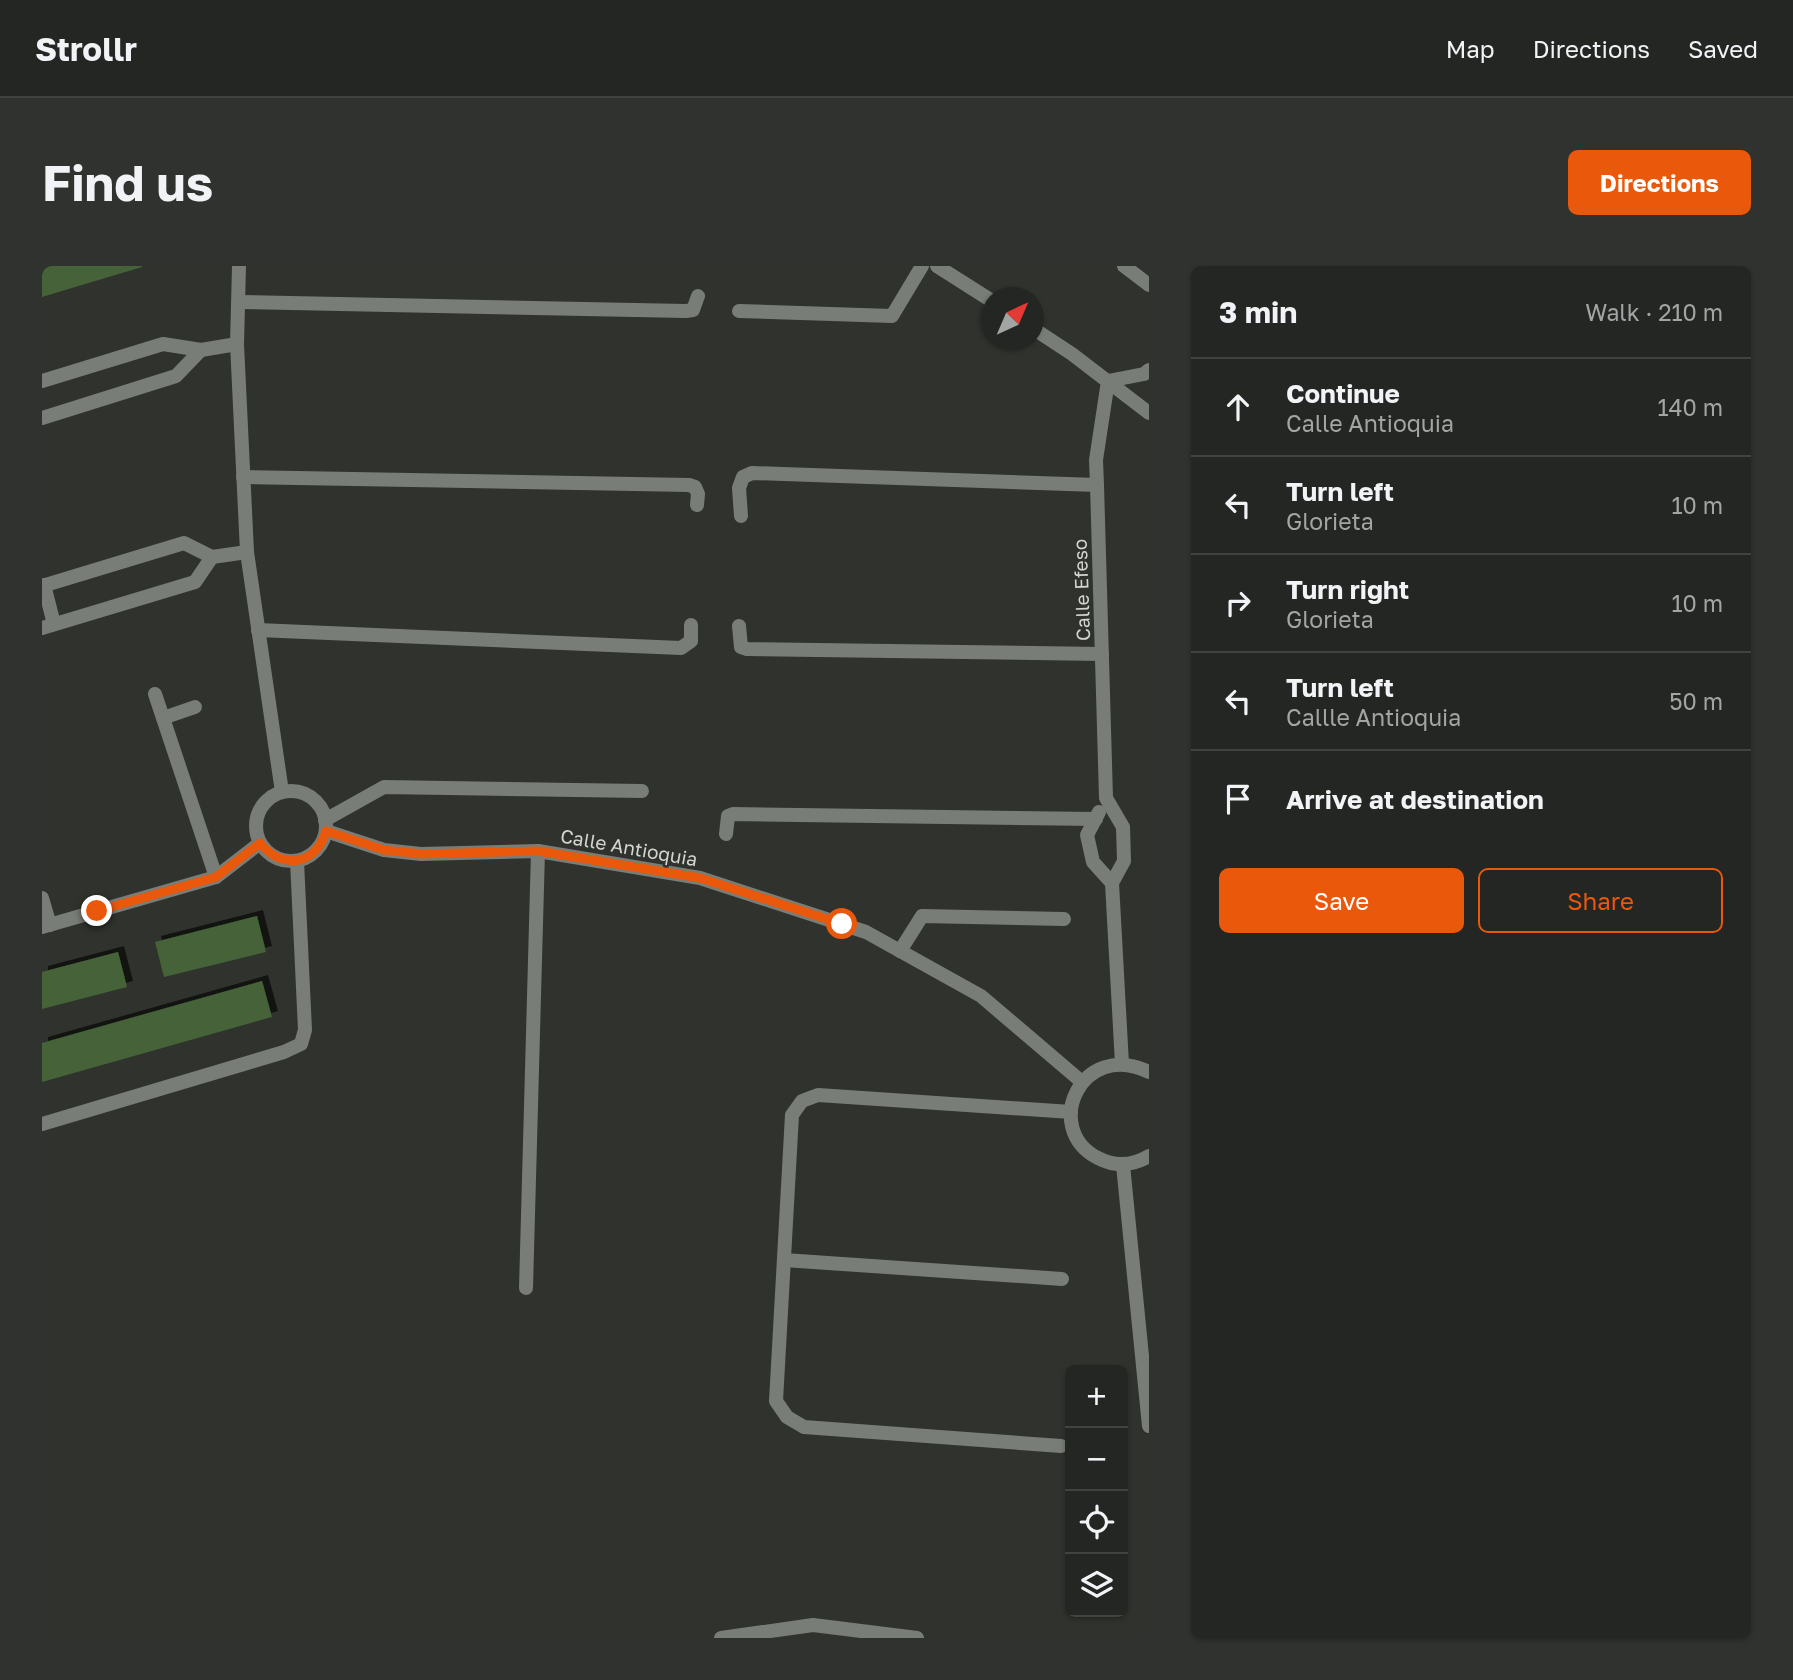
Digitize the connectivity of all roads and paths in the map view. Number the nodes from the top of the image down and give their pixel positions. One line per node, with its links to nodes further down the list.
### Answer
1 (239, 266): 10 (street)
2 (922, 266): 11 (street)
3 (937, 266): 6 (street)
4 (961, 266): 6 (street)
5 (1124, 266): 7 (street)
6 (962, 282): 8 (street)
7 (1149, 285)
8 (981, 294)
9 (698, 296): 10 (street)
10 (239, 302): 13 (street)
11 (739, 311)
12 (1044, 336): 17 (street)
13 (237, 344): 14 (street); 20 (street)
14 (201, 351): 16 (street); 19 (street)
15 (1149, 370): 17 (street)
16 (42, 381)
17 (1108, 381): 18 (street); 21 (street, Calle Efeso)
18 (1149, 413)
19 (42, 418)
20 (243, 477): 22 (street); 24 (street)
21 (1097, 485): 23 (street); 31 (street, Calle Efeso)
22 (697, 505)
23 (741, 516)
24 (247, 552): 25 (street); 30 (street)
25 (212, 556): 26 (street); 28 (street)
26 (43, 585): 28 (street)
27 (691, 625): 30 (street)
28 (48, 626)
29 (739, 626): 31 (street)
30 (258, 630): 36 (street)
31 (1102, 654): 37 (street, Calle Efeso)
32 (155, 694): 34 (street)
33 (195, 707): 34 (street)
34 (163, 718): 44 (street)
35 (642, 791): 39 (street)
36 (282, 792): 39 (street); 41 (street)
37 (1107, 798): 38 (street, Calle Efeso); 45 (street, Calle Efeso)
38 (1096, 819): 40 (street); 45 (street, Calle Efeso)
39 (325, 825): 42 (street, Calle Antioquia); 43 (street)
40 (726, 834)
41 (260, 843): 43 (street); 44 (street)
42 (538, 851): 49 (street, Calle Antioquia); 61 (street)
43 (297, 861): 54 (street)
44 (216, 877): 48 (street)
45 (1112, 883): 50 (street, Calle Efeso)
46 (42, 898): 48 (street)
47 (1064, 919): 49 (street)
48 (46, 926)
49 (900, 951): 52 (street, Calle Antioquia)
50 (1122, 1063): 51 (street); 52 (street)
51 (1149, 1072)
52 (1082, 1082): 53 (street)
53 (1071, 1112): 56 (street); 57 (street)
54 (42, 1124)
55 (1149, 1156): 56 (street)
56 (1123, 1165): 59 (street)
57 (784, 1260): 60 (street); 63 (street)
58 (1149, 1274): 59 (street)
59 (1134, 1275): 62 (street)
60 (1062, 1279)
61 (526, 1288)
62 (1149, 1426)
63 (1061, 1446)
64 (721, 1638): 65 (street)
65 (917, 1638)

